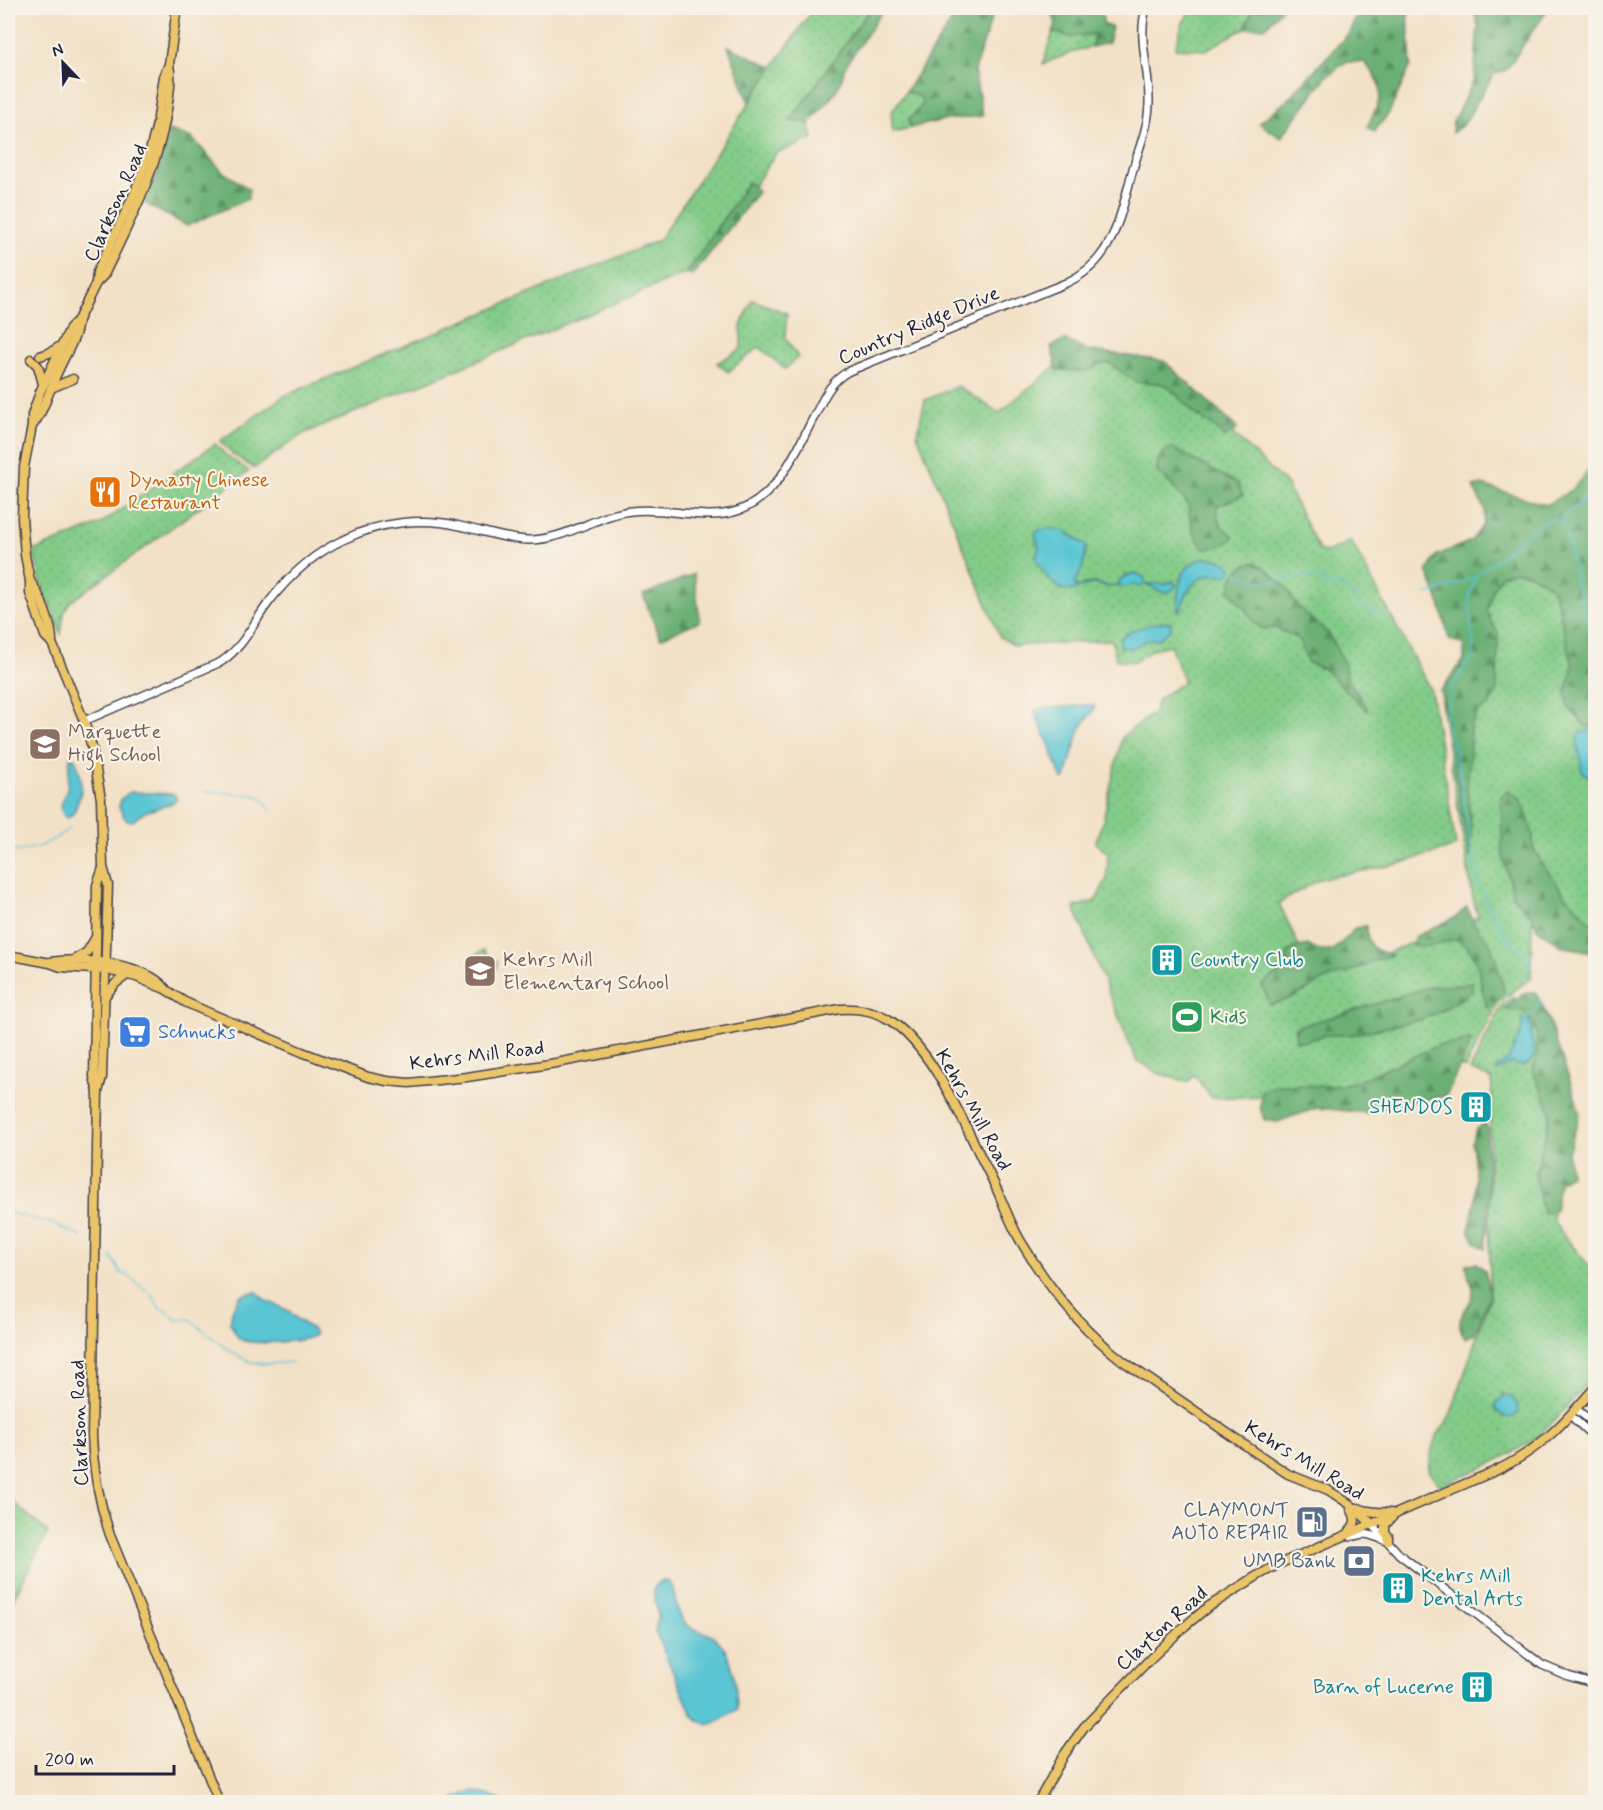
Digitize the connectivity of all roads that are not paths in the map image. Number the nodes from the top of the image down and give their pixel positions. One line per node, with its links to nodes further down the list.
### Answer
1 (177, 8): 3 (main road, Clarkson Road)
2 (1146, 8): 7 (street, Country Ridge Drive)
3 (78, 320): 4 (main road, Clarkson Road); 6 (main road, Clarkson Road)
4 (62, 345): 6 (main road, Clarkson Road); 6 (main road)
5 (73, 379): 6 (main road)
6 (47, 386): 7 (main road, Clarkson Road)
7 (84, 721): 8 (main road, Clarkson Road)
8 (103, 867): 9 (main road, Clarkson Road); 14 (main road, Clarkson Road)
9 (96, 937): 11 (main road); 13 (main road, Clarkson Road)
10 (8, 955): 12 (main road, Kehrs Mill Road)
11 (72, 961): 12 (main road, Kehrs Mill Road); 13 (main road, Kehrs Mill Road)
12 (50, 963): 13 (main road, Kehrs Mill Road)
13 (96, 966): 14 (main road, Kehrs Mill Road); 18 (main road, Clarkson Road)
14 (107, 967): 15 (main road, Kehrs Mill Road); 16 (main road, Kehrs Mill Road); 17 (main road, Clarkson Road)
15 (128, 975): 16 (main road, Kehrs Mill Road); 17 (main road)
16 (165, 989): 23 (main road, Kehrs Mill Road)
17 (106, 995): 18 (main road, Clarkson Road)
18 (98, 1092): 29 (main road, Clarkson Road)
19 (1596, 1386): 20 (main road, Clayton Road)
20 (1573, 1412): 21 (street); 22 (street); 24 (main road, Clayton Road)
21 (1596, 1425)
22 (1596, 1439)
23 (1351, 1505): 24 (main road); 25 (main road, Kehrs Mill Road); 26 (main road)
24 (1396, 1514): 25 (main road, Clayton Road); 27 (main road)
25 (1372, 1524): 26 (main road, Clayton Road); 27 (street, Kehrs Mill Road)
26 (1347, 1535): 27 (street); 30 (main road, Clayton Road)
27 (1388, 1541): 28 (street, Kehrs Mill Road)
28 (1596, 1684)
29 (219, 1803)
30 (1038, 1803)

